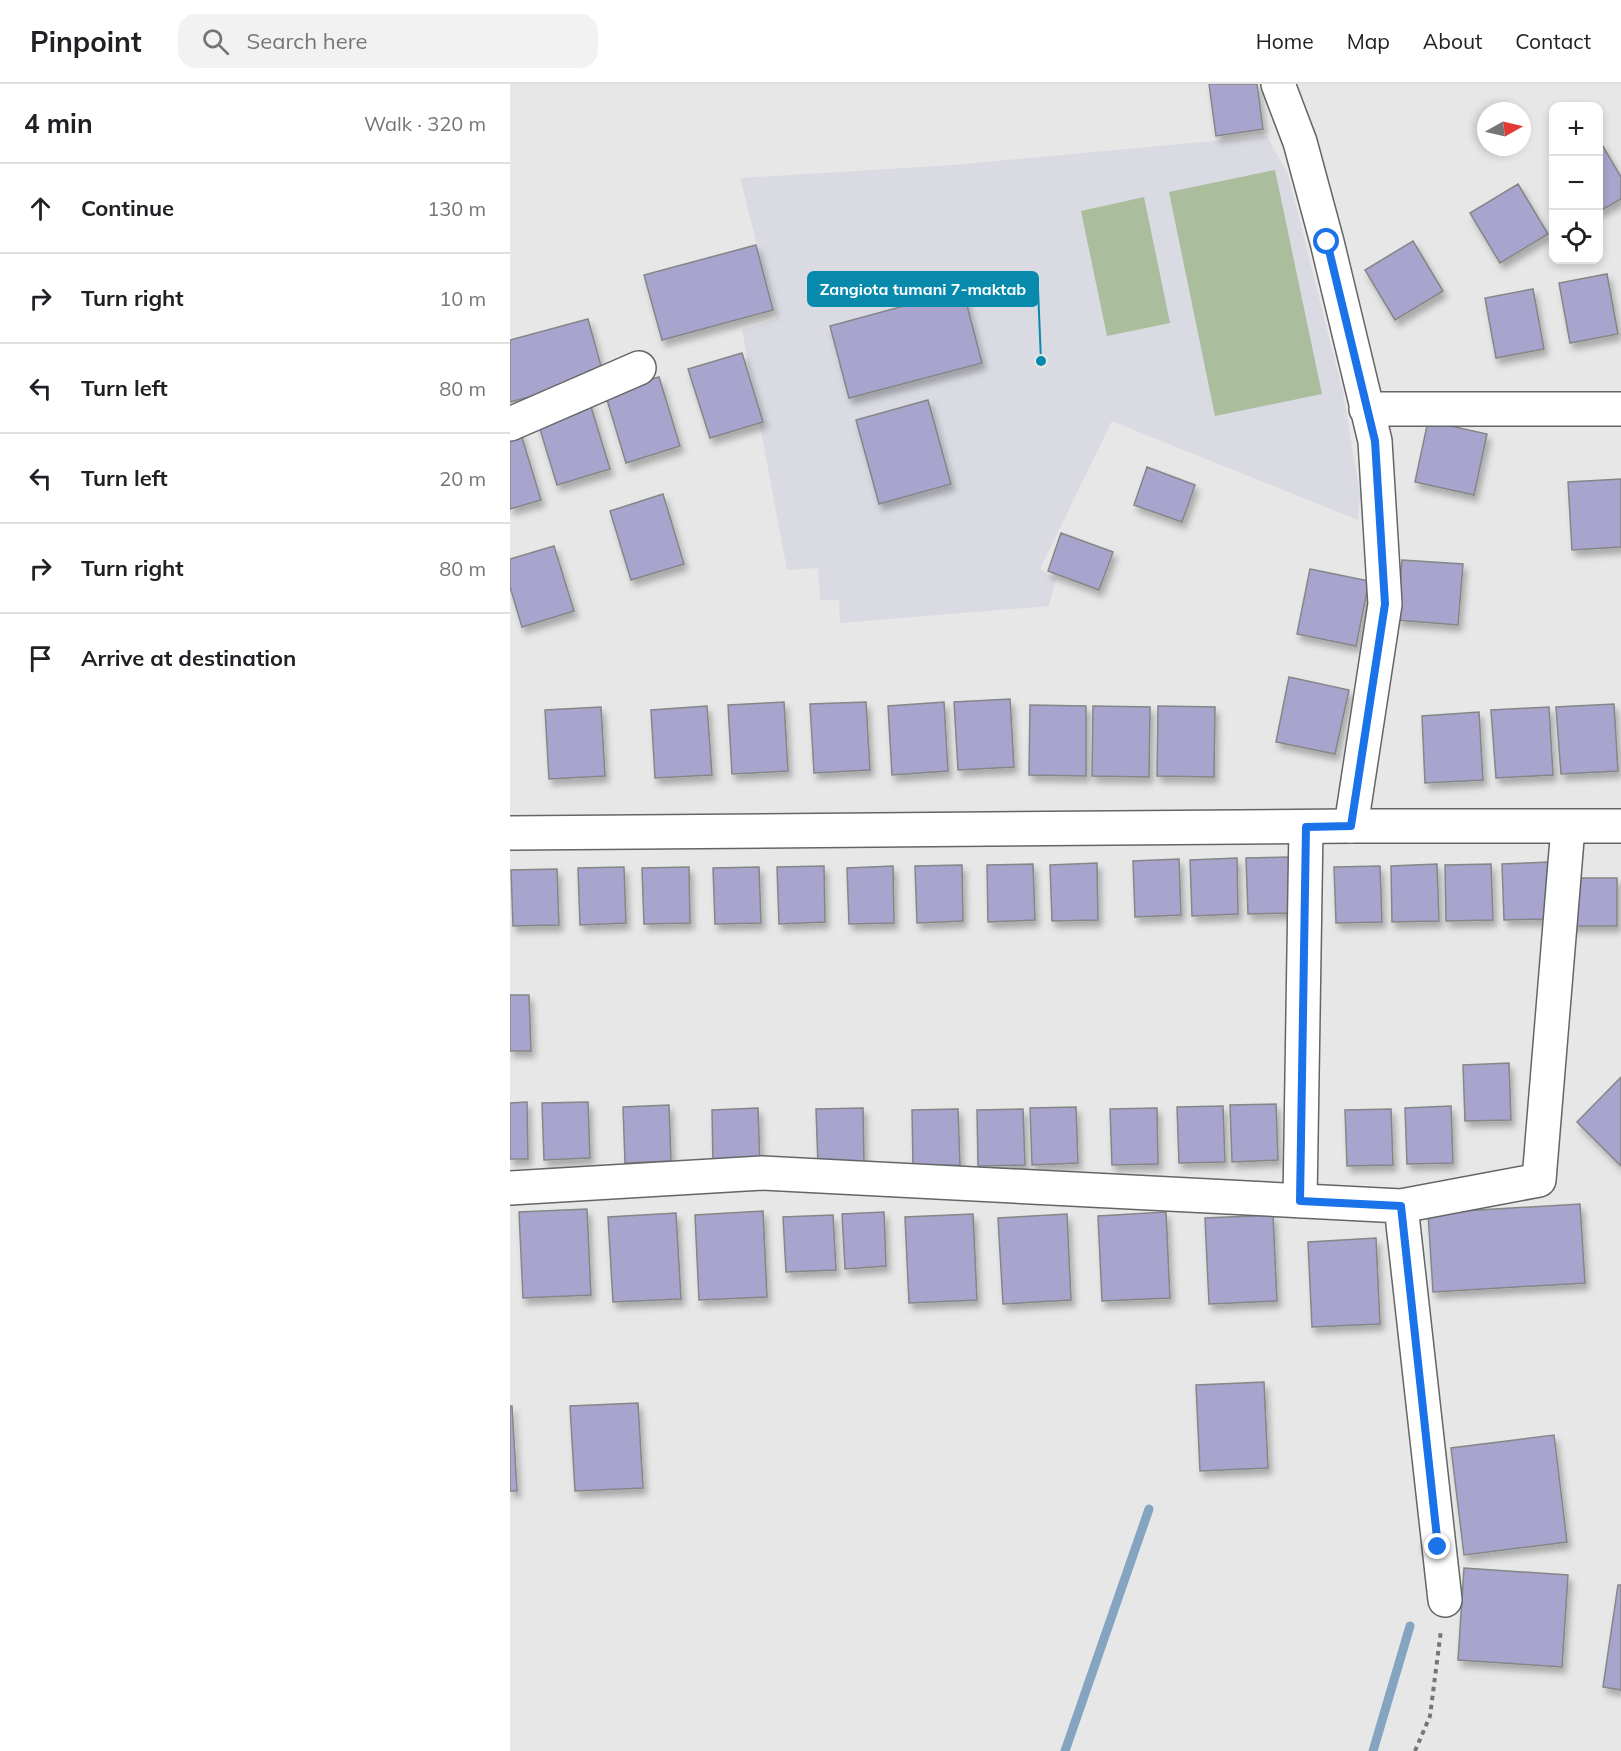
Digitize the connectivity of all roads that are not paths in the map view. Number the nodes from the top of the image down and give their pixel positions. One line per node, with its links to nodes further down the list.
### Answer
1 (1278, 84): 3 (street)
2 (639, 368): 5 (street)
3 (1366, 409): 4 (street); 6 (street)
4 (1621, 410)
5 (510, 424)
6 (1351, 826): 8 (street); 9 (street)
7 (1621, 826): 9 (street)
8 (1306, 827): 10 (street); 12 (street)
9 (1568, 827): 13 (street)
10 (510, 833)
11 (510, 1188): 12 (street)
12 (1300, 1201): 13 (street)
13 (1401, 1206): 14 (street)
14 (1445, 1600)

